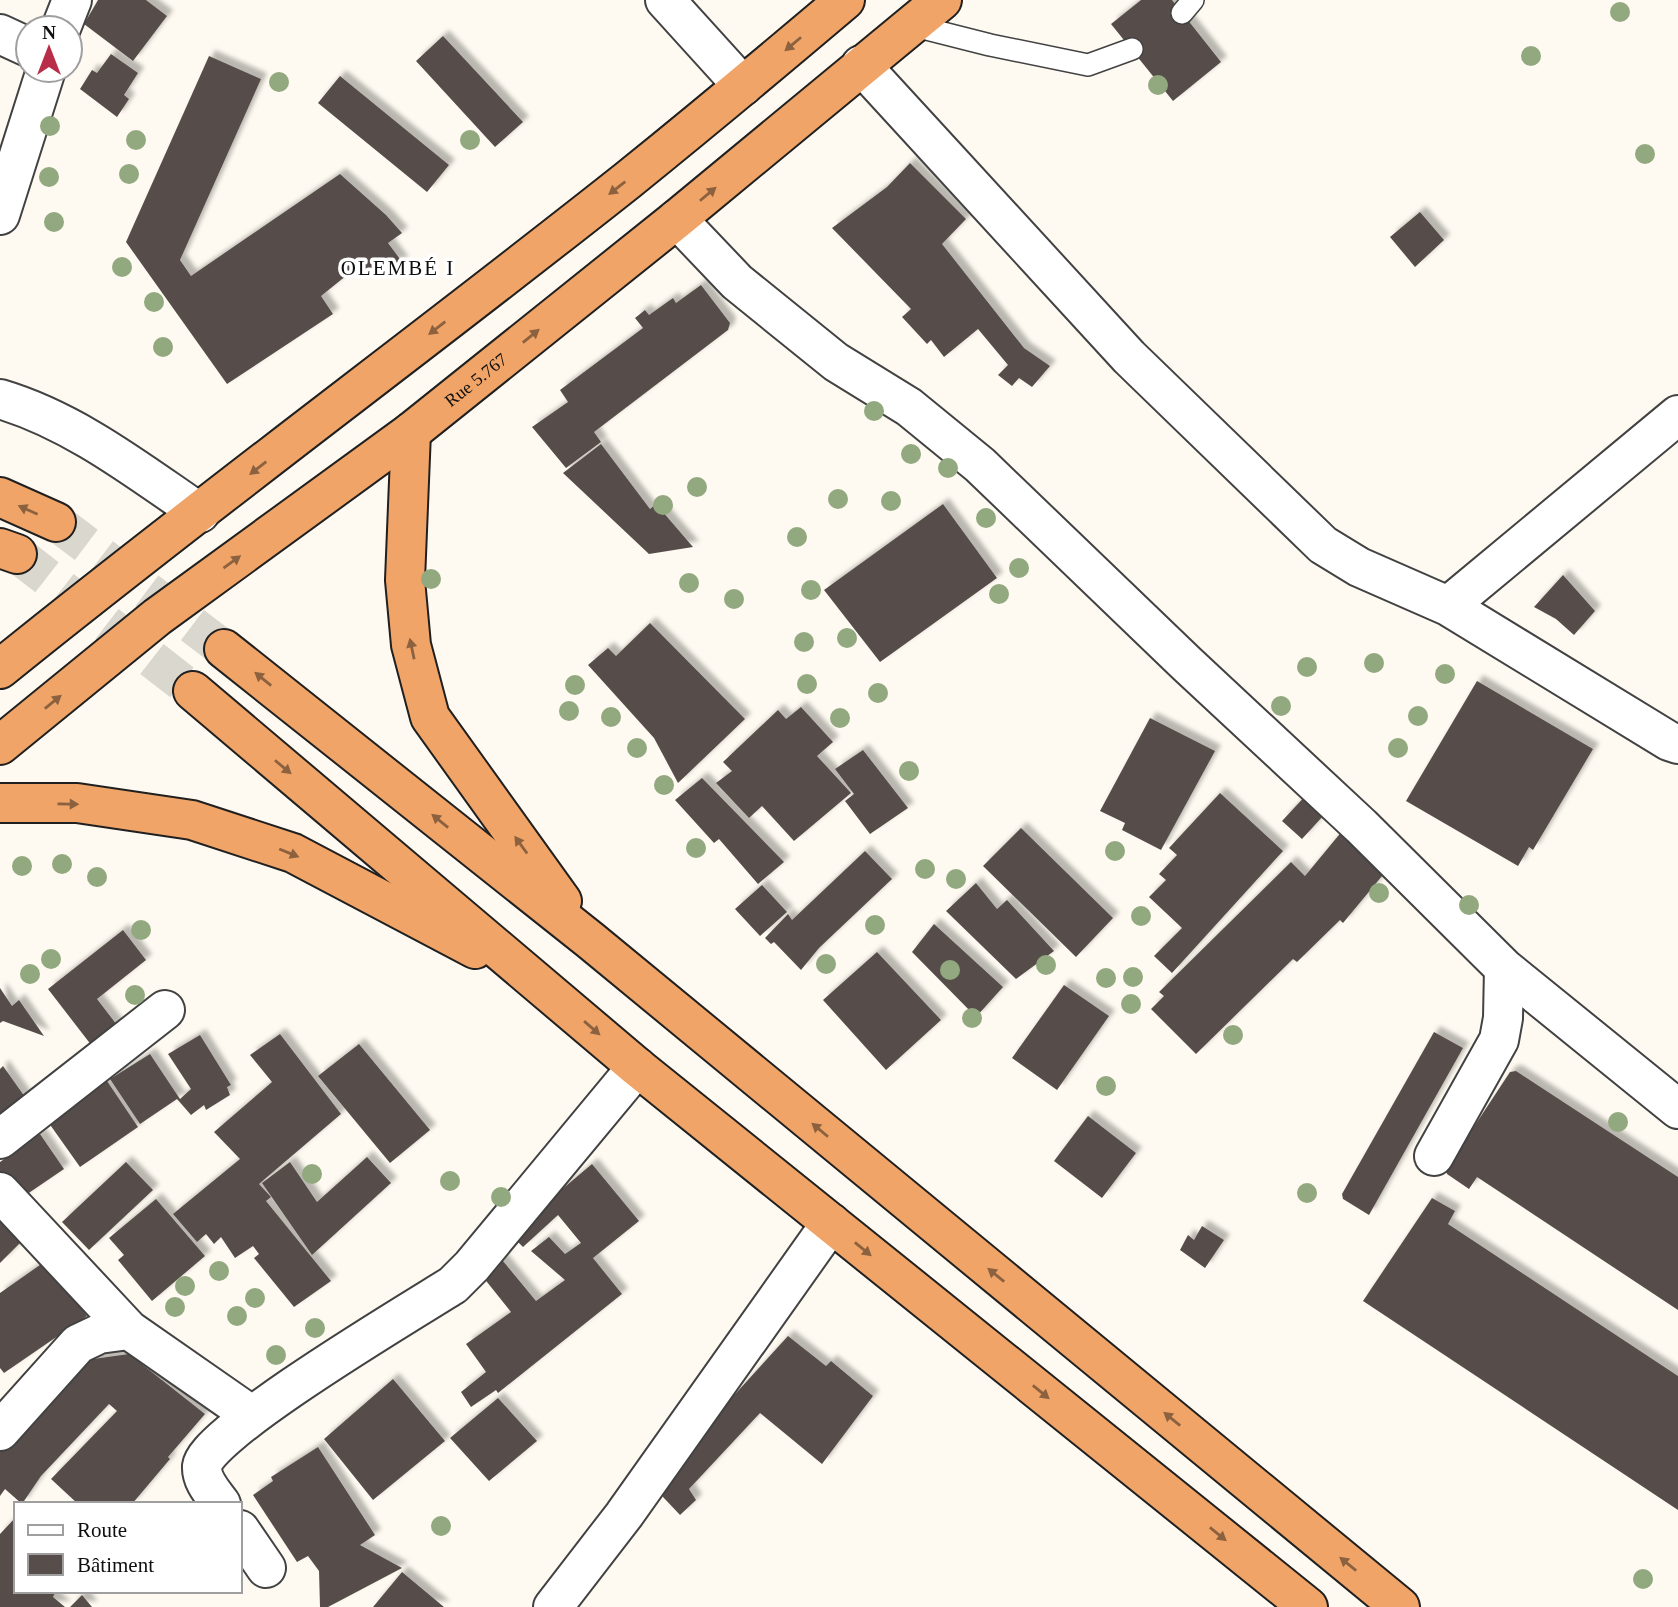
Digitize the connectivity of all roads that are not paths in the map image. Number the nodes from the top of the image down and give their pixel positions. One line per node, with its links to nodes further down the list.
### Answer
1 (666, 0): 8 (street)
2 (845, 0): 8 (highway, one-way to 8)
3 (942, 0): 4 (highway, Rue 5.767)
4 (911, 25): 5 (lane); 6 (highway, Rue 5.767)
5 (1132, 50)
6 (861, 65): 10 (highway, Rue 5.767, one-way to 6); 17 (street)
7 (42, 84): 9 (street)
8 (743, 86): 15 (highway, one-way to 15)
9 (0, 215)
10 (677, 219): 13 (highway, Rue 5.767, one-way to 10); 25 (street)
11 (0, 399): 15 (street)
12 (1678, 415): 17 (street)
13 (411, 432): 22 (highway, Rue 5.767, one-way to 13); 24 (highway, one-way to 13)
14 (0, 497): 16 (highway, one-way to 14)
15 (200, 513): 19 (highway)
16 (56, 522)
17 (1448, 606): 21 (street)
18 (224, 649): 24 (highway, one-way to 18)
19 (0, 669)
20 (193, 691): 26 (highway, one-way to 26)
21 (1678, 744)
22 (0, 745)
23 (0, 803): 26 (highway, one-way to 26)
24 (590, 940): 42 (highway, one-way to 24)
25 (1504, 968): 29 (street); 31 (street)
26 (540, 984): 28 (highway, one-way to 28)
27 (166, 1010): 30 (street)
28 (637, 1067): 33 (highway); 35 (street)
29 (1678, 1108)
30 (0, 1139)
31 (1434, 1156)
32 (0, 1192): 34 (street)
33 (831, 1223): 40 (street); 41 (highway, one-way to 41)
34 (129, 1330): 35 (street); 36 (street)
35 (251, 1415): 37 (street)
36 (0, 1431)
37 (220, 1502)
38 (242, 1533): 39 (street)
39 (266, 1567)
40 (553, 1607)
41 (1308, 1607)
42 (1400, 1607)

